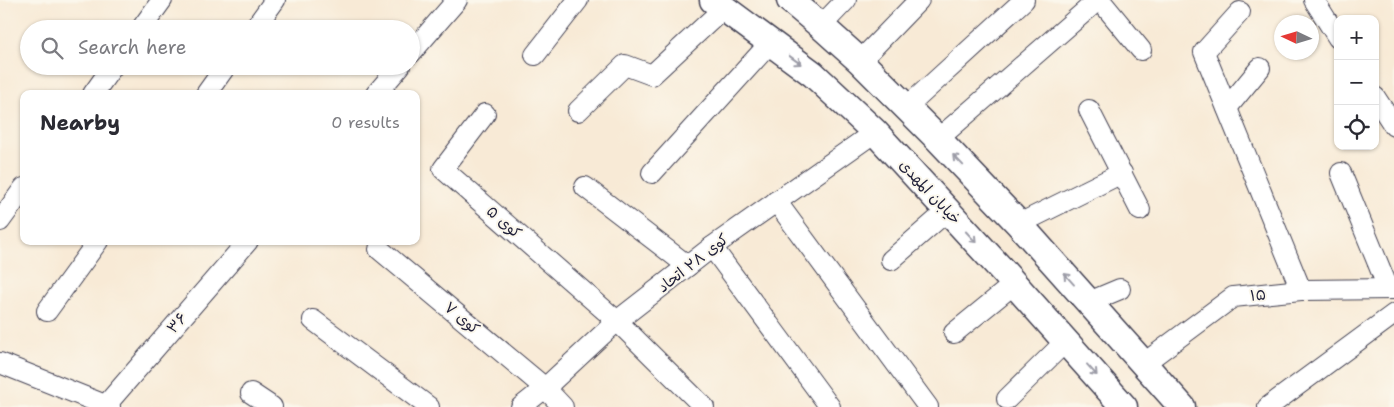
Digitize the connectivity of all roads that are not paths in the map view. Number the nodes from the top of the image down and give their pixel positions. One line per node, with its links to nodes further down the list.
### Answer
1 (162, 0): 13 (street)
2 (275, 0): 14 (street)
3 (457, 0): 18 (street)
4 (578, 0): 20 (street)
5 (790, 0): 15 (street)
6 (846, 0): 15 (street)
7 (920, 0): 21 (street)
8 (1024, 0): 30 (street)
9 (1099, 0): 19 (street); 37 (street)
10 (1314, 0): 16 (street)
11 (719, 4): 17 (street, خیابان المهدی); 33 (street)
12 (1240, 12): 31 (street)
13 (148, 20)
14 (261, 20)
15 (821, 26): 21 (street)
16 (1334, 32)
17 (771, 42): 36 (street, خیابان المهدی, one-way to 36); 39 (street)
18 (420, 43)
19 (1141, 50)
20 (534, 55)
21 (860, 61): 30 (street)
22 (1260, 68): 31 (street)
23 (107, 75): 26 (street)
24 (220, 75): 27 (street)
25 (392, 75): 28 (street)
26 (96, 90)
27 (209, 90)
28 (379, 90)
29 (1379, 102): 35 (street)
30 (907, 107): 37 (street)
31 (1227, 108): 57 (street)
32 (1089, 110): 38 (street)
33 (578, 111)
34 (485, 114): 62 (street, کوی ۵)
35 (1394, 126)
36 (875, 132): 43 (street, کوی ۲۸ اتحاد); 44 (street, خیابان المهدی)
37 (938, 140): 47 (street, one-way to 37)
38 (1122, 172): 45 (street); 47 (street)
39 (652, 173)
40 (1341, 173): 55 (street)
41 (585, 187): 53 (street)
42 (20, 194): 46 (street)
43 (776, 201): 50 (street, کوی ۲۸ اتحاد); 77 (street)
44 (947, 210): 52 (street); 54 (street, خیابان المهدی, one-way to 54)
45 (1140, 210)
46 (0, 221)
47 (1019, 224): 58 (street, one-way to 47)
48 (95, 245): 59 (street)
49 (245, 245): 70 (street, ۳۶)
50 (712, 247): 53 (street, کوی ۲۸ اتحاد); 76 (street)
51 (379, 249): 67 (street, کوی ۷)
52 (891, 260)
53 (688, 266): 62 (street, کوی ۲۸ اتحاد)
54 (1014, 284): 63 (street); 64 (street, خیابان المهدی)
55 (1391, 288): 57 (street, ۱۵)
56 (1120, 289): 58 (street)
57 (1301, 290): 66 (street, ۱۵)
58 (1089, 302): 66 (street)
59 (47, 311)
60 (1394, 314): 80 (street)
61 (313, 320): 72 (street)
62 (618, 321): 67 (street, کوی ۲۸ اتحاد); 75 (street)
63 (954, 333)
64 (1066, 341): 69 (street); 78 (street, خیابان المهدی, one-way to 78)
65 (0, 362): 70 (street)
66 (1143, 364): 79 (street)
67 (545, 388): 73 (street, کوی ۲۸ اتحاد); 74 (street, کوی ۷)
68 (252, 393): 71 (street)
69 (1007, 399)
70 (108, 406)
71 (272, 407)
72 (429, 407)
73 (522, 407)
74 (562, 407)
75 (704, 407)
76 (830, 407)
77 (928, 407)
78 (1124, 407)
79 (1182, 407)
80 (1268, 407)

